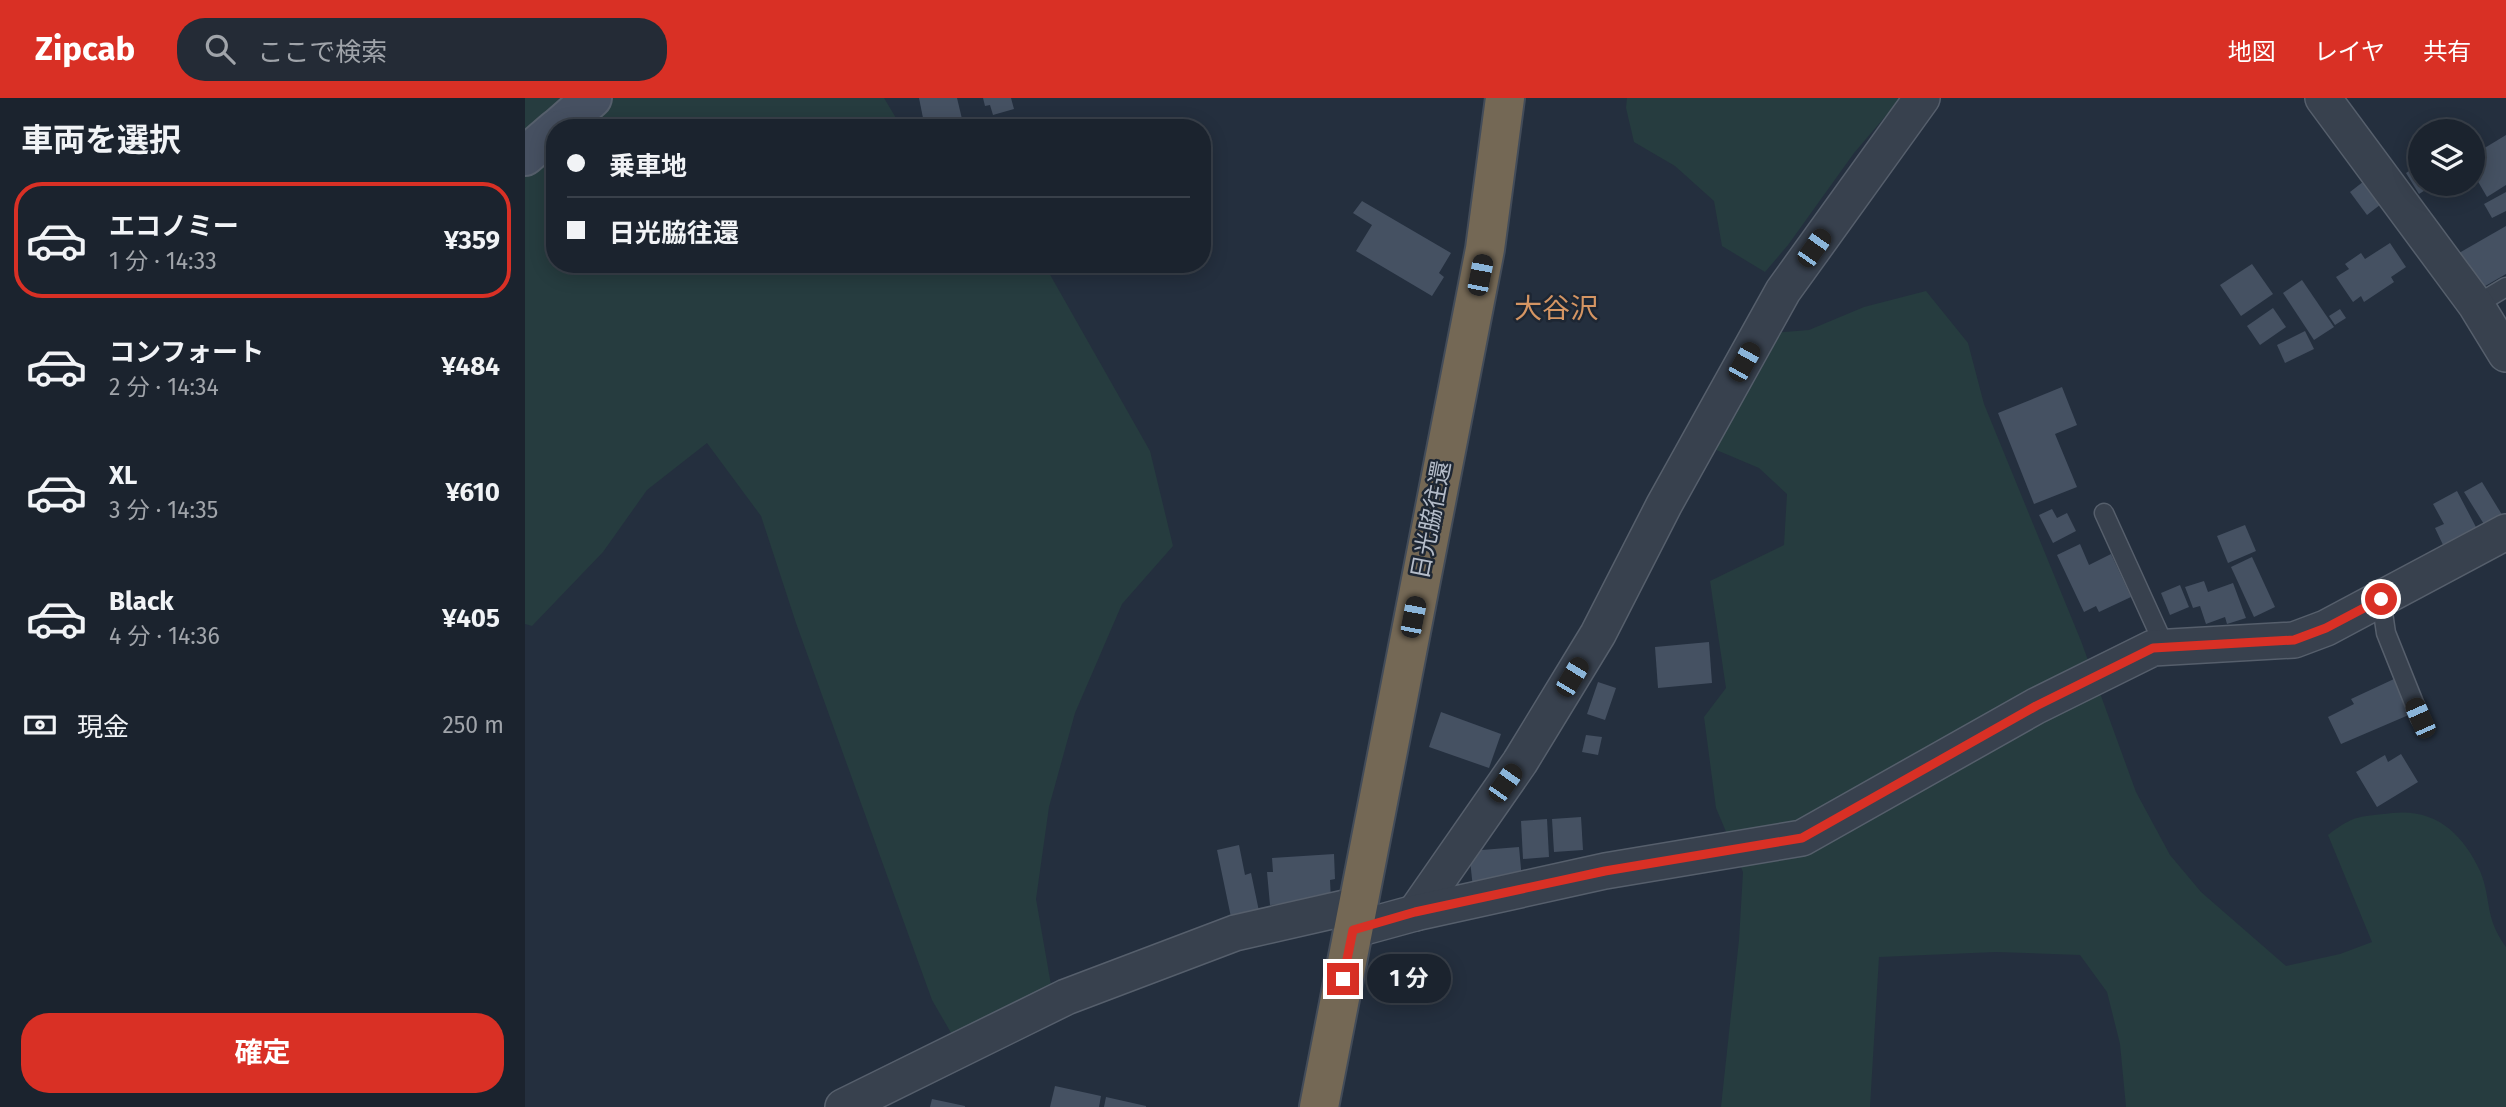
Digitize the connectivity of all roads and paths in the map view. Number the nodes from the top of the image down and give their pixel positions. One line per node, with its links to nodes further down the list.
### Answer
1 (592, 98): 5 (street)
2 (1505, 98): 17 (highway, 日光脇往還)
3 (1922, 98): 16 (street)
4 (2323, 98): 9 (street)
5 (568, 119)
6 (546, 138): 7 (street)
7 (525, 156)
8 (2506, 287): 9 (lane)
9 (2476, 305): 10 (street)
10 (2506, 354)
11 (2104, 513): 14 (lane)
12 (2506, 532): 13 (street)
13 (2381, 599): 14 (street); 15 (lane)
14 (2165, 647): 16 (street)
15 (2420, 718)
16 (1415, 912): 17 (street)
17 (1355, 917): 18 (street); 19 (highway, 日光脇往還)
18 (843, 1107)
19 (1319, 1107)

